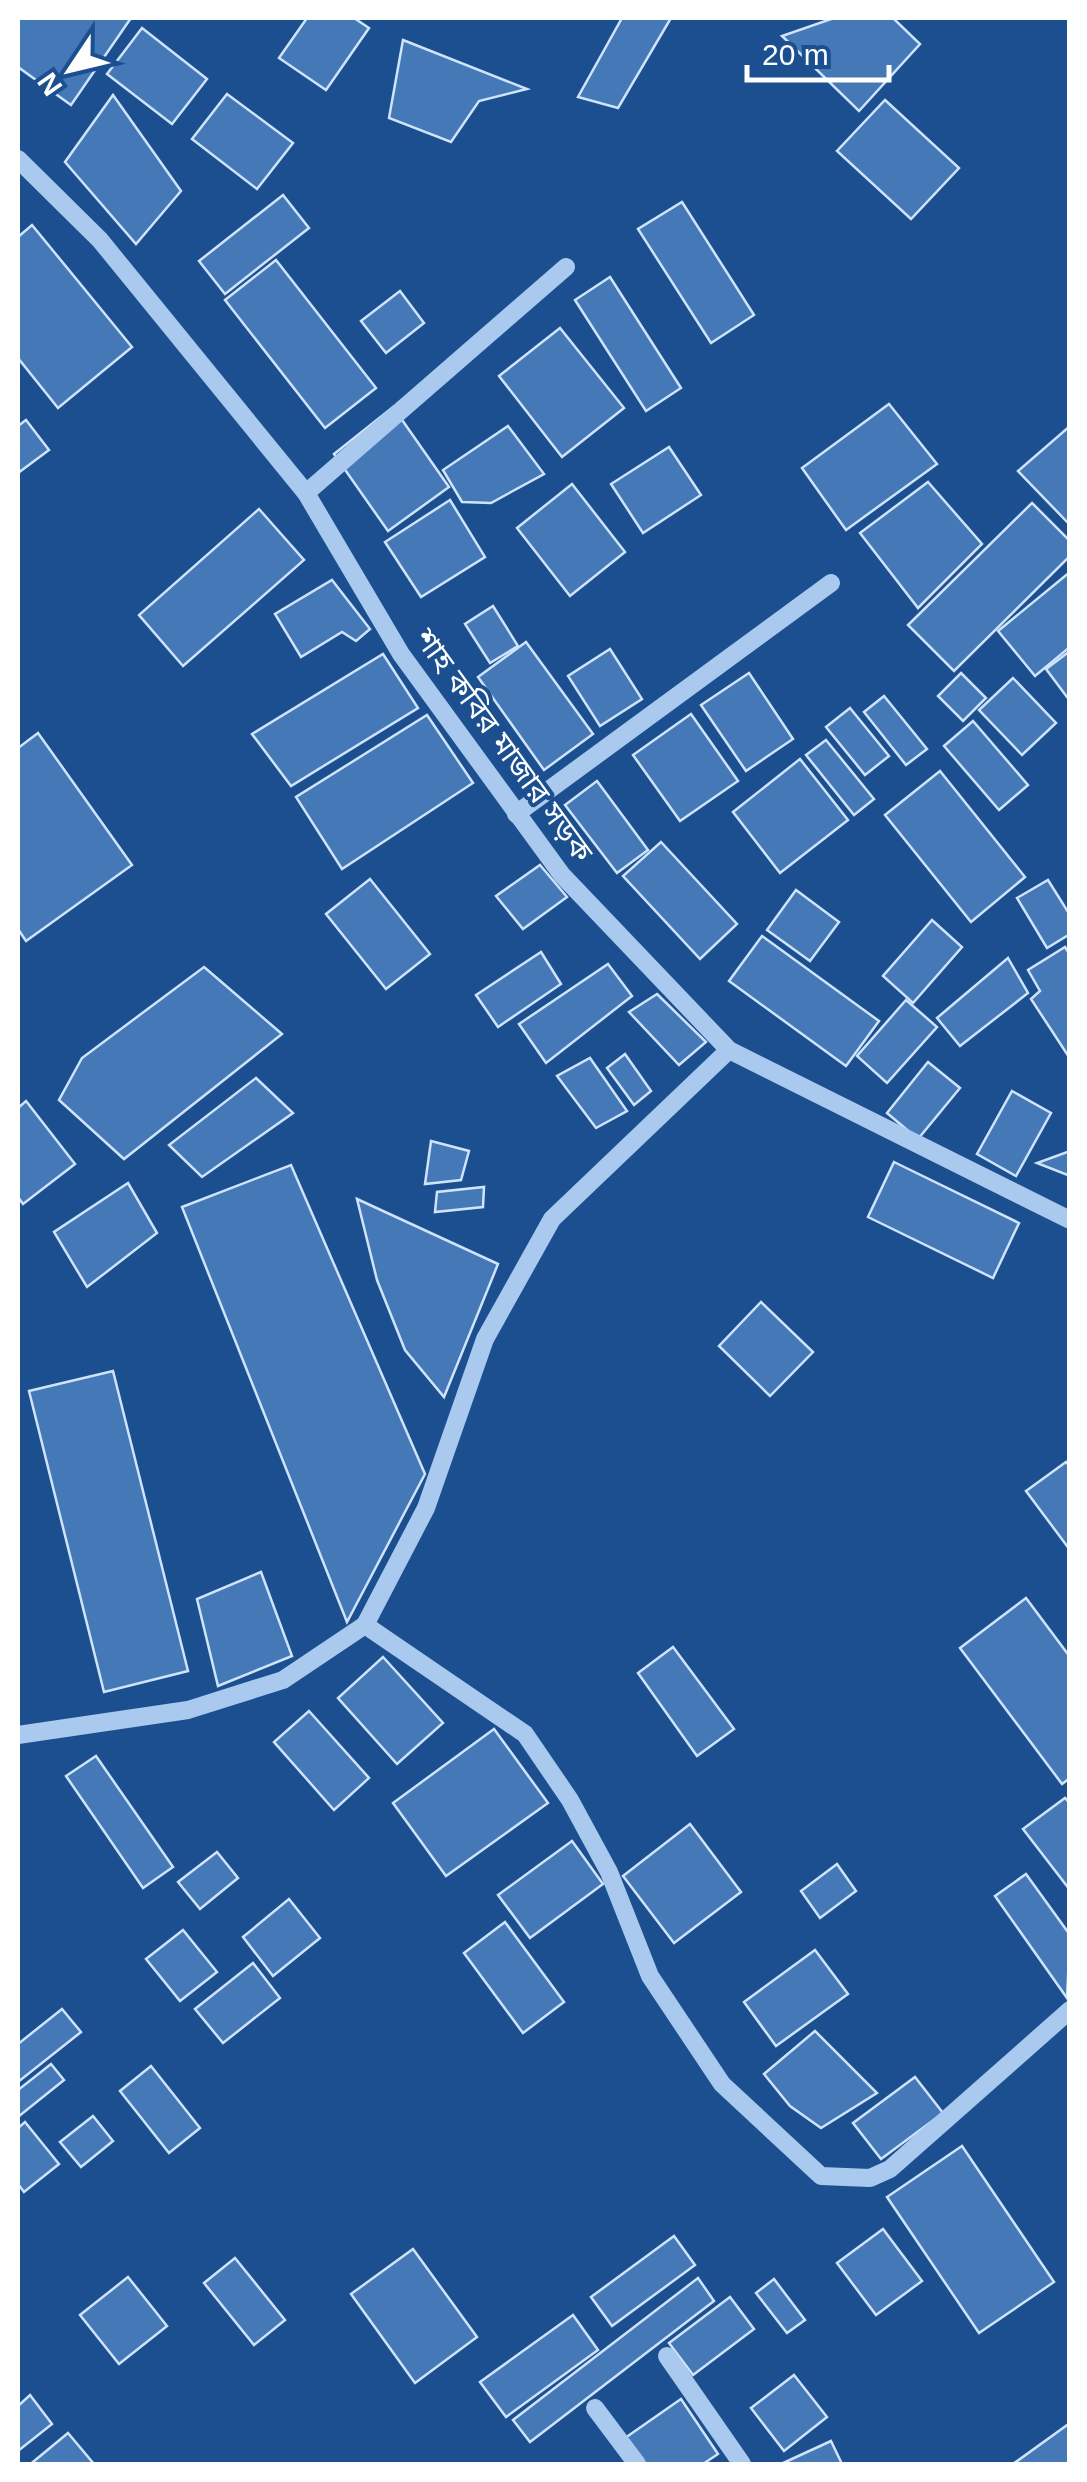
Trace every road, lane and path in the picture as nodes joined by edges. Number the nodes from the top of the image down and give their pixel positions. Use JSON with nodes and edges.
{"nodes":[{"id":1,"x":18,"y":159,"type":"edge"},
{"id":2,"x":566,"y":267,"type":"dead end"},
{"id":3,"x":306,"y":492,"type":"junction"},
{"id":4,"x":831,"y":583,"type":"dead end"},
{"id":5,"x":516,"y":814,"type":"junction"},
{"id":6,"x":729,"y":1050,"type":"junction"},
{"id":7,"x":1070,"y":1220,"type":"edge"},
{"id":8,"x":365,"y":1626,"type":"junction"},
{"id":9,"x":18,"y":1736,"type":"edge"},
{"id":10,"x":1070,"y":2010,"type":"edge"},
{"id":11,"x":668,"y":2356,"type":"dead end"},
{"id":12,"x":596,"y":2408,"type":"dead end"},
{"id":13,"x":637,"y":2464,"type":"edge"},
{"id":14,"x":742,"y":2464,"type":"edge"}],
"edges":[{"from":1,"to":3,"type":"street","name":"শাহ কবির মাজার সড়ক"},
{"from":2,"to":3,"type":"street"},
{"from":3,"to":5,"type":"street","name":"শাহ কবির মাজার সড়ক"},
{"from":4,"to":5,"type":"street"},
{"from":5,"to":6,"type":"street","name":"শাহ কবির মাজার সড়ক"},
{"from":6,"to":7,"type":"street","name":"শাহ কবির মাজার সড়ক"},
{"from":6,"to":8,"type":"street"},
{"from":8,"to":9,"type":"street"},
{"from":8,"to":10,"type":"street"},
{"from":11,"to":14,"type":"street"},
{"from":12,"to":13,"type":"street"}]}
